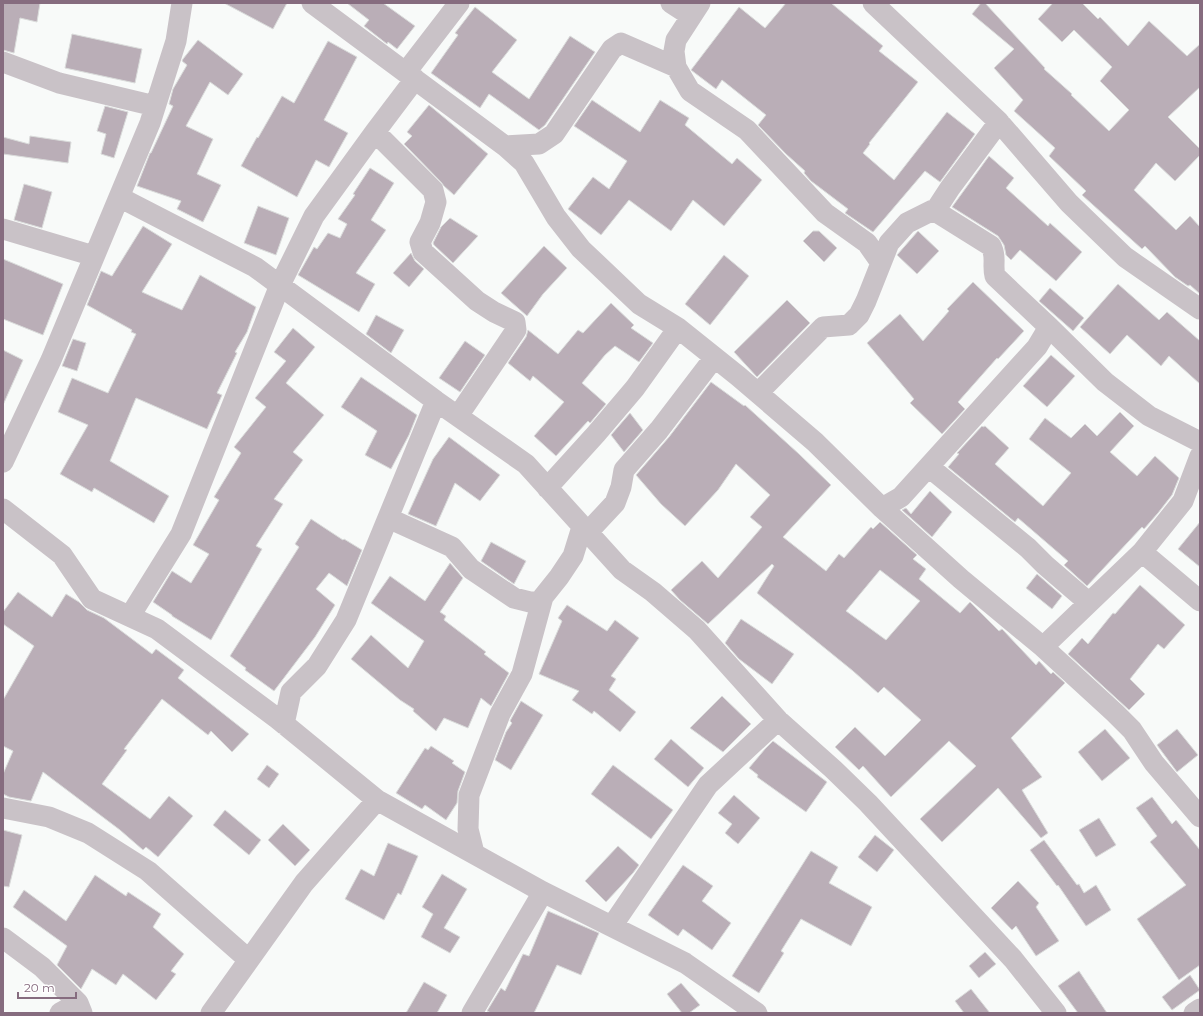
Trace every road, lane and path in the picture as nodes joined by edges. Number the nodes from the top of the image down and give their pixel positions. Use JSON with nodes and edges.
{"nodes":[{"id":1,"x":182,"y":3,"type":"edge"},
{"id":2,"x":312,"y":3,"type":"edge"},
{"id":3,"x":459,"y":3,"type":"edge"},
{"id":4,"x":671,"y":3,"type":"edge"},
{"id":5,"x":874,"y":3,"type":"edge"},
{"id":6,"x":696,"y":9,"type":"edge"},
{"id":7,"x":3,"y":62,"type":"edge"},
{"id":8,"x":676,"y":67,"type":"junction"},
{"id":9,"x":410,"y":76,"type":"junction"},
{"id":10,"x":155,"y":106,"type":"junction"},
{"id":11,"x":999,"y":122,"type":"junction"},
{"id":12,"x":375,"y":132,"type":"junction"},
{"id":13,"x":505,"y":146,"type":"junction"},
{"id":14,"x":119,"y":197,"type":"junction"},
{"id":15,"x":935,"y":211,"type":"junction"},
{"id":16,"x":3,"y":229,"type":"edge"},
{"id":17,"x":94,"y":256,"type":"junction"},
{"id":18,"x":881,"y":263,"type":"junction"},
{"id":19,"x":280,"y":285,"type":"junction"},
{"id":20,"x":1200,"y":309,"type":"edge"},
{"id":21,"x":1049,"y":327,"type":"junction"},
{"id":22,"x":678,"y":328,"type":"junction"},
{"id":23,"x":714,"y":358,"type":"junction"},
{"id":24,"x":758,"y":393,"type":"junction"},
{"id":25,"x":436,"y":401,"type":"junction"},
{"id":26,"x":458,"y":416,"type":"junction"},
{"id":27,"x":1200,"y":442,"type":"edge"},
{"id":28,"x":1200,"y":456,"type":"edge"},
{"id":29,"x":3,"y":462,"type":"edge"},
{"id":30,"x":929,"y":467,"type":"junction"},
{"id":31,"x":547,"y":488,"type":"junction"},
{"id":32,"x":882,"y":508,"type":"junction"},
{"id":33,"x":3,"y":509,"type":"edge"},
{"id":34,"x":388,"y":518,"type":"junction"},
{"id":35,"x":585,"y":530,"type":"junction"},
{"id":36,"x":1142,"y":552,"type":"junction"},
{"id":37,"x":541,"y":601,"type":"junction"},
{"id":38,"x":1200,"y":601,"type":"edge"},
{"id":39,"x":1088,"y":602,"type":"junction"},
{"id":40,"x":130,"y":616,"type":"junction"},
{"id":41,"x":1043,"y":647,"type":"junction"},
{"id":42,"x":778,"y":720,"type":"junction"},
{"id":43,"x":284,"y":724,"type":"junction"},
{"id":44,"x":377,"y":800,"type":"junction"},
{"id":45,"x":3,"y":808,"type":"edge"},
{"id":46,"x":1200,"y":817,"type":"edge"},
{"id":47,"x":474,"y":853,"type":"junction"},
{"id":48,"x":543,"y":892,"type":"junction"},
{"id":49,"x":612,"y":926,"type":"junction"},
{"id":50,"x":3,"y":938,"type":"edge"},
{"id":51,"x":249,"y":960,"type":"junction"},
{"id":52,"x":1200,"y":1009,"type":"edge"},
{"id":53,"x":73,"y":1010,"type":"edge"},
{"id":54,"x":210,"y":1013,"type":"edge"},
{"id":55,"x":472,"y":1013,"type":"edge"},
{"id":56,"x":757,"y":1013,"type":"edge"},
{"id":57,"x":1056,"y":1013,"type":"edge"},
{"id":58,"x":1194,"y":1013,"type":"edge"}],
"edges":[{"from":1,"to":10,"type":"street"},
{"from":2,"to":9,"type":"street"},
{"from":3,"to":9,"type":"street"},
{"from":4,"to":6,"type":"street"},
{"from":5,"to":11,"type":"street"},
{"from":6,"to":8,"type":"street"},
{"from":7,"to":10,"type":"street"},
{"from":8,"to":13,"type":"street"},
{"from":8,"to":18,"type":"street"},
{"from":9,"to":12,"type":"street"},
{"from":9,"to":13,"type":"street"},
{"from":10,"to":14,"type":"street"},
{"from":11,"to":15,"type":"street"},
{"from":11,"to":20,"type":"street"},
{"from":12,"to":19,"type":"street"},
{"from":12,"to":26,"type":"street"},
{"from":13,"to":22,"type":"street"},
{"from":14,"to":17,"type":"street"},
{"from":14,"to":19,"type":"street"},
{"from":15,"to":18,"type":"street"},
{"from":15,"to":21,"type":"street"},
{"from":16,"to":17,"type":"street"},
{"from":17,"to":29,"type":"street"},
{"from":18,"to":24,"type":"street"},
{"from":19,"to":25,"type":"street"},
{"from":19,"to":40,"type":"street"},
{"from":21,"to":27,"type":"street"},
{"from":21,"to":30,"type":"street"},
{"from":22,"to":23,"type":"street"},
{"from":22,"to":31,"type":"street"},
{"from":23,"to":24,"type":"street"},
{"from":23,"to":35,"type":"street"},
{"from":24,"to":32,"type":"street"},
{"from":25,"to":26,"type":"street"},
{"from":25,"to":34,"type":"street"},
{"from":26,"to":31,"type":"street"},
{"from":28,"to":36,"type":"street"},
{"from":30,"to":32,"type":"street"},
{"from":30,"to":39,"type":"street"},
{"from":31,"to":35,"type":"street"},
{"from":32,"to":41,"type":"street"},
{"from":33,"to":40,"type":"street"},
{"from":34,"to":37,"type":"street"},
{"from":34,"to":43,"type":"street"},
{"from":35,"to":37,"type":"street"},
{"from":35,"to":42,"type":"street"},
{"from":36,"to":38,"type":"street"},
{"from":36,"to":39,"type":"street"},
{"from":37,"to":47,"type":"street"},
{"from":39,"to":41,"type":"street"},
{"from":40,"to":43,"type":"street"},
{"from":41,"to":46,"type":"street"},
{"from":42,"to":49,"type":"street"},
{"from":42,"to":57,"type":"street"},
{"from":43,"to":44,"type":"street"},
{"from":44,"to":47,"type":"street"},
{"from":44,"to":51,"type":"street"},
{"from":45,"to":51,"type":"street"},
{"from":47,"to":48,"type":"street"},
{"from":48,"to":49,"type":"street"},
{"from":48,"to":55,"type":"street"},
{"from":49,"to":56,"type":"street"},
{"from":50,"to":53,"type":"street"},
{"from":51,"to":54,"type":"street"},
{"from":52,"to":58,"type":"street"}]}
